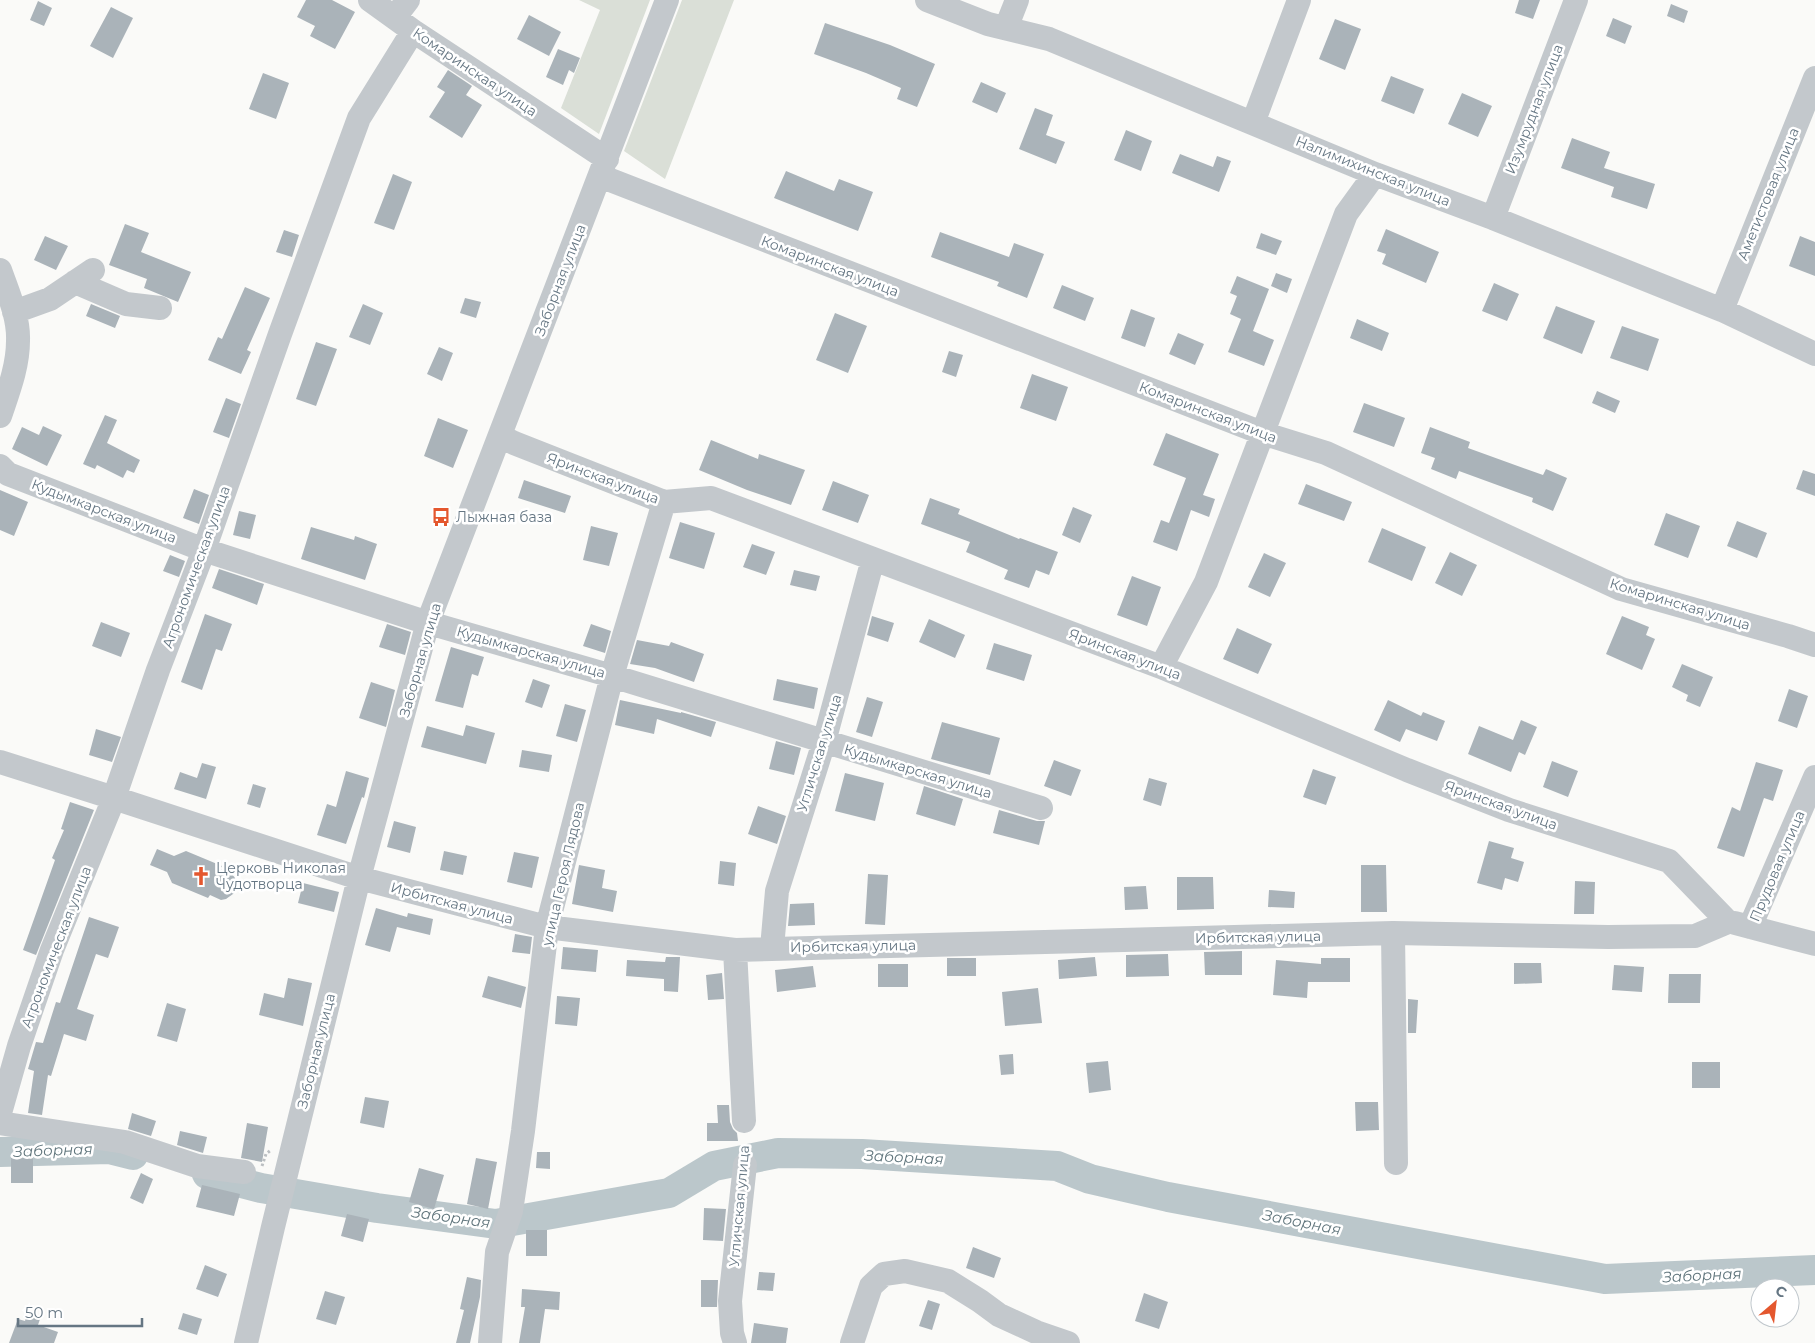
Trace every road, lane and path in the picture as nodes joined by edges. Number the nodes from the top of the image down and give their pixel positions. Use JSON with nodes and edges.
{"nodes":[{"id":1,"x":370,"y":0,"type":"edge"},
{"id":2,"x":667,"y":0,"type":"edge"},
{"id":3,"x":927,"y":0,"type":"edge"},
{"id":4,"x":1017,"y":0,"type":"edge"},
{"id":5,"x":1299,"y":0,"type":"edge"},
{"id":6,"x":1576,"y":0,"type":"edge"},
{"id":7,"x":405,"y":16,"type":"edge"},
{"id":8,"x":1006,"y":28,"type":"junction"},
{"id":9,"x":1815,"y":78,"type":"edge"},
{"id":10,"x":1253,"y":123,"type":"junction"},
{"id":11,"x":604,"y":168,"type":"junction"},
{"id":12,"x":1375,"y":174,"type":"junction"},
{"id":13,"x":1493,"y":218,"type":"junction"},
{"id":14,"x":0,"y":270,"type":"edge"},
{"id":15,"x":160,"y":308,"type":"dead end"},
{"id":16,"x":1722,"y":310,"type":"junction"},
{"id":17,"x":14,"y":312,"type":"junction"},
{"id":18,"x":1815,"y":354,"type":"edge"},
{"id":19,"x":0,"y":416,"type":"edge"},
{"id":20,"x":1262,"y":433,"type":"junction"},
{"id":21,"x":500,"y":436,"type":"junction"},
{"id":22,"x":0,"y":466,"type":"edge"},
{"id":23,"x":664,"y":502,"type":"junction"},
{"id":24,"x":204,"y":550,"type":"junction"},
{"id":25,"x":873,"y":559,"type":"junction"},
{"id":26,"x":428,"y":622,"type":"junction"},
{"id":27,"x":1815,"y":645,"type":"edge"},
{"id":28,"x":1161,"y":667,"type":"junction"},
{"id":29,"x":612,"y":676,"type":"junction"},
{"id":30,"x":824,"y":742,"type":"junction"},
{"id":31,"x":0,"y":762,"type":"edge"},
{"id":32,"x":1815,"y":777,"type":"edge"},
{"id":33,"x":114,"y":798,"type":"junction"},
{"id":34,"x":1041,"y":808,"type":"dead end"},
{"id":35,"x":359,"y":878,"type":"junction"},
{"id":36,"x":1739,"y":925,"type":"junction"},
{"id":37,"x":547,"y":927,"type":"junction"},
{"id":38,"x":1393,"y":933,"type":"junction"},
{"id":39,"x":1815,"y":944,"type":"edge"},
{"id":40,"x":772,"y":948,"type":"junction"},
{"id":41,"x":735,"y":950,"type":"junction"},
{"id":42,"x":0,"y":1113,"type":"edge"},
{"id":43,"x":744,"y":1121,"type":"dead end"},
{"id":44,"x":0,"y":1123,"type":"edge"},
{"id":45,"x":1396,"y":1163,"type":"dead end"},
{"id":46,"x":745,"y":1165,"type":"dead end"},
{"id":47,"x":244,"y":1172,"type":"dead end"},
{"id":48,"x":246,"y":1343,"type":"edge"},
{"id":49,"x":490,"y":1343,"type":"edge"},
{"id":50,"x":735,"y":1343,"type":"edge"},
{"id":51,"x":852,"y":1343,"type":"edge"},
{"id":52,"x":1068,"y":1343,"type":"edge"}],
"edges":[{"from":1,"to":7,"type":"street","name":"Комаринская улица"},
{"from":2,"to":11,"type":"street","name":"Заборная улица"},
{"from":3,"to":8,"type":"street","name":"Налимихинская улица"},
{"from":4,"to":8,"type":"street"},
{"from":5,"to":10,"type":"street"},
{"from":6,"to":13,"type":"street","name":"Изумрудная улица"},
{"from":7,"to":11,"type":"street","name":"Комаринская улица"},
{"from":7,"to":24,"type":"street","name":"Агрономическая улица"},
{"from":8,"to":10,"type":"street","name":"Налимихинская улица"},
{"from":9,"to":16,"type":"street","name":"Аметистовая улица"},
{"from":10,"to":12,"type":"street","name":"Налимихинская улица"},
{"from":11,"to":20,"type":"street","name":"Комаринская улица"},
{"from":11,"to":21,"type":"street","name":"Заборная улица"},
{"from":12,"to":13,"type":"street","name":"Налимихинская улица"},
{"from":12,"to":20,"type":"street"},
{"from":13,"to":16,"type":"street","name":"Налимихинская улица"},
{"from":14,"to":17,"type":"street"},
{"from":15,"to":17,"type":"street"},
{"from":16,"to":18,"type":"street","name":"Налимихинская улица"},
{"from":17,"to":19,"type":"street"},
{"from":20,"to":27,"type":"street","name":"Комаринская улица"},
{"from":20,"to":28,"type":"street"},
{"from":21,"to":23,"type":"street","name":"Яринская улица"},
{"from":21,"to":26,"type":"street","name":"Заборная улица"},
{"from":22,"to":24,"type":"street","name":"Кудымкарская улица"},
{"from":23,"to":25,"type":"street","name":"Яринская улица"},
{"from":23,"to":29,"type":"street","name":"улица Героя Лядова"},
{"from":24,"to":26,"type":"street","name":"Кудымкарская улица"},
{"from":24,"to":33,"type":"street","name":"Агрономическая улица"},
{"from":25,"to":28,"type":"street","name":"Яринская улица"},
{"from":25,"to":30,"type":"street","name":"Угличская улица"},
{"from":26,"to":29,"type":"street","name":"Кудымкарская улица"},
{"from":26,"to":35,"type":"street","name":"Заборная улица"},
{"from":28,"to":36,"type":"street","name":"Яринская улица"},
{"from":29,"to":30,"type":"street","name":"Кудымкарская улица"},
{"from":29,"to":37,"type":"street","name":"улица Героя Лядова"},
{"from":30,"to":34,"type":"street","name":"Кудымкарская улица"},
{"from":30,"to":40,"type":"street","name":"Угличская улица"},
{"from":31,"to":33,"type":"street","name":"Ирбитская улица"},
{"from":32,"to":36,"type":"street","name":"Прудовая улица"},
{"from":33,"to":35,"type":"street","name":"Ирбитская улица"},
{"from":33,"to":42,"type":"street","name":"Агрономическая улица"},
{"from":35,"to":37,"type":"street","name":"Ирбитская улица"},
{"from":35,"to":48,"type":"street","name":"Заборная улица"},
{"from":36,"to":38,"type":"street","name":"Ирбитская улица"},
{"from":36,"to":39,"type":"street"},
{"from":37,"to":41,"type":"street","name":"Ирбитская улица"},
{"from":37,"to":49,"type":"street","name":"улица Героя Лядова"},
{"from":38,"to":40,"type":"street","name":"Ирбитская улица"},
{"from":38,"to":45,"type":"street"},
{"from":40,"to":41,"type":"street","name":"Ирбитская улица"},
{"from":41,"to":43,"type":"street"},
{"from":44,"to":47,"type":"street"},
{"from":46,"to":50,"type":"street","name":"Угличская улица"},
{"from":51,"to":52,"type":"street"}]}
